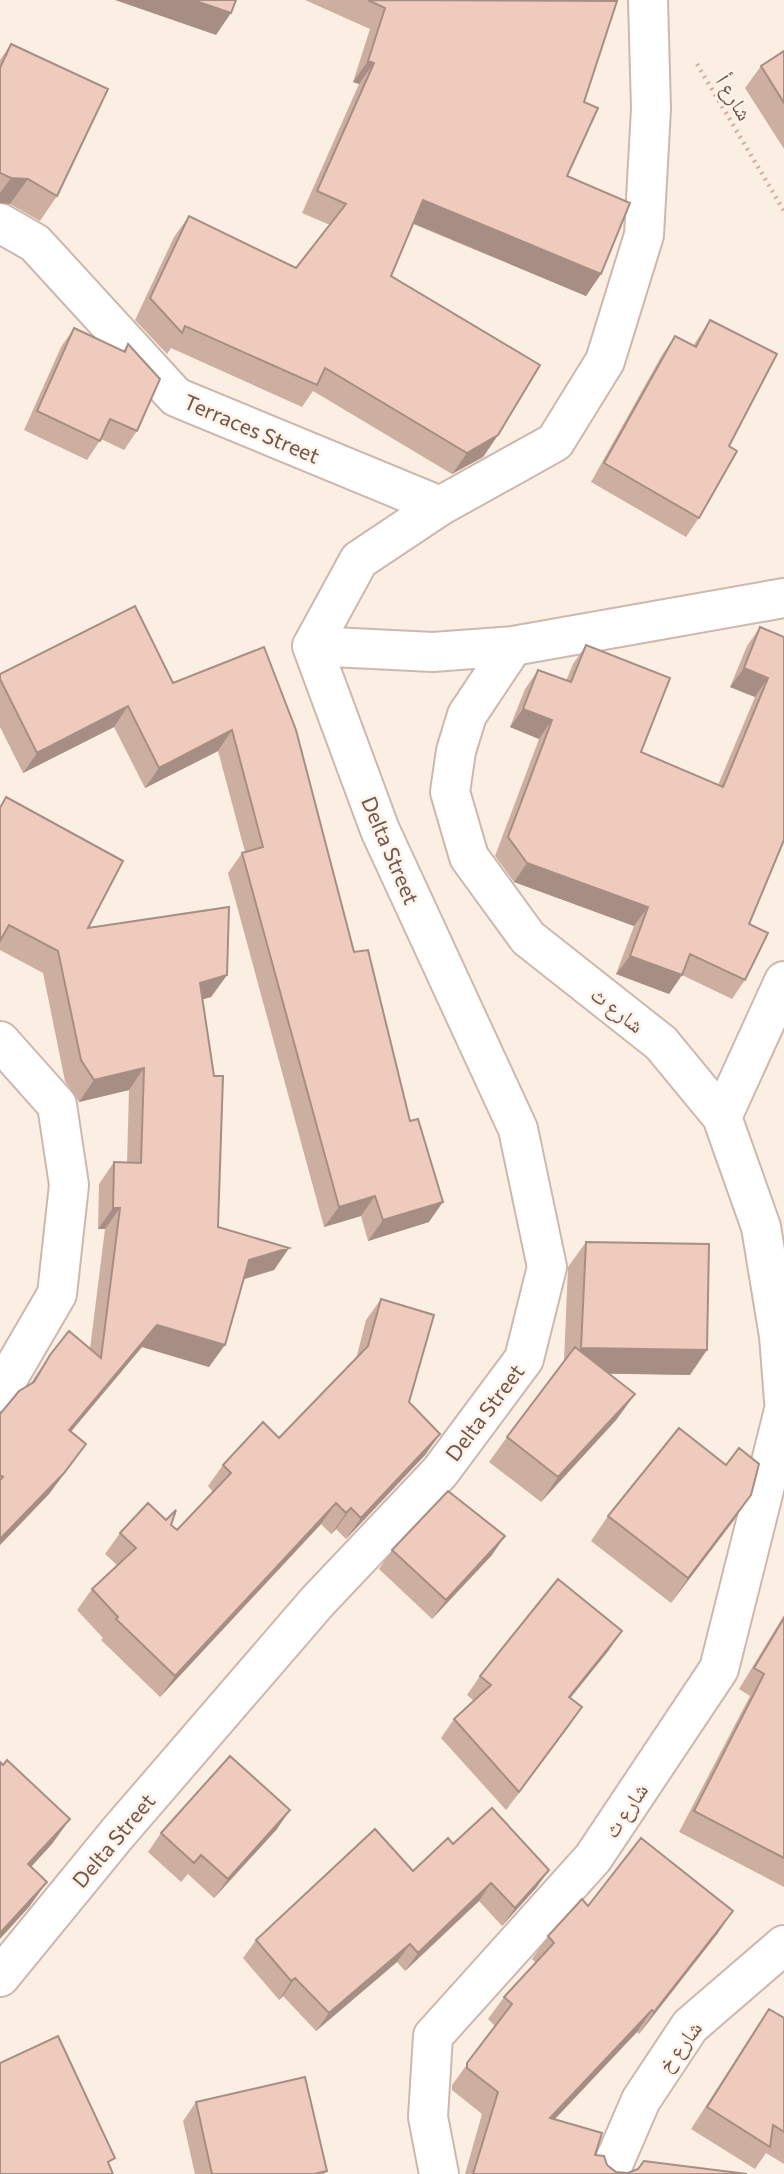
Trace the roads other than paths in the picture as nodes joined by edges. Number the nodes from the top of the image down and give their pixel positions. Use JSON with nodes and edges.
{"nodes":[{"id":1,"x":648,"y":0,"type":"edge"},
{"id":2,"x":0,"y":223,"type":"edge"},
{"id":3,"x":440,"y":506,"type":"junction"},
{"id":4,"x":784,"y":598,"type":"edge"},
{"id":5,"x":312,"y":646,"type":"junction"},
{"id":6,"x":513,"y":646,"type":"junction"},
{"id":7,"x":784,"y":981,"type":"edge"},
{"id":8,"x":0,"y":1041,"type":"edge"},
{"id":9,"x":722,"y":1117,"type":"junction"},
{"id":10,"x":0,"y":1392,"type":"edge"},
{"id":11,"x":784,"y":1401,"type":"edge"},
{"id":12,"x":784,"y":1409,"type":"edge"},
{"id":13,"x":784,"y":1945,"type":"edge"},
{"id":14,"x":0,"y":1977,"type":"edge"},
{"id":15,"x":439,"y":2174,"type":"edge"},
{"id":16,"x":609,"y":2174,"type":"edge"}],
"edges":[{"from":1,"to":3,"type":"street"},
{"from":2,"to":3,"type":"street","name":"Terraces Street"},
{"from":3,"to":5,"type":"street"},
{"from":4,"to":6,"type":"street"},
{"from":5,"to":6,"type":"street"},
{"from":5,"to":14,"type":"street","name":"Delta Street"},
{"from":6,"to":9,"type":"street","name":"شارع ث"},
{"from":7,"to":9,"type":"street"},
{"from":8,"to":10,"type":"street"},
{"from":9,"to":11,"type":"street","name":"شارع ث"},
{"from":12,"to":15,"type":"street","name":"شارع ث"},
{"from":13,"to":16,"type":"street","name":"شارع خ"}]}
